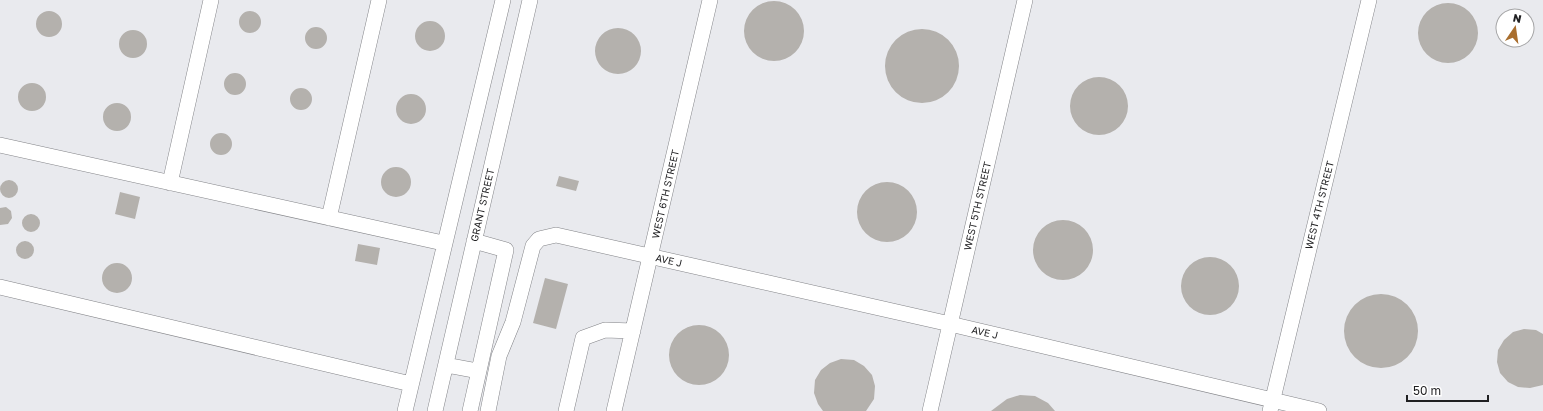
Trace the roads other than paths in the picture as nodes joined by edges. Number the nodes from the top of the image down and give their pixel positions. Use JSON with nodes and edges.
{"nodes":[{"id":1,"x":211,"y":0,"type":"edge"},
{"id":2,"x":379,"y":0,"type":"edge"},
{"id":3,"x":503,"y":0,"type":"edge"},
{"id":4,"x":530,"y":0,"type":"edge"},
{"id":5,"x":710,"y":0,"type":"edge"},
{"id":6,"x":1025,"y":0,"type":"edge"},
{"id":7,"x":1369,"y":0,"type":"edge"},
{"id":8,"x":0,"y":145,"type":"edge"},
{"id":9,"x":170,"y":183,"type":"junction"},
{"id":10,"x":329,"y":218,"type":"junction"},
{"id":11,"x":474,"y":241,"type":"junction"},
{"id":12,"x":443,"y":244,"type":"junction"},
{"id":13,"x":650,"y":256,"type":"junction"},
{"id":14,"x":0,"y":287,"type":"edge"},
{"id":15,"x":950,"y":324,"type":"junction"},
{"id":16,"x":633,"y":331,"type":"junction"},
{"id":17,"x":446,"y":365,"type":"junction"},
{"id":18,"x":478,"y":371,"type":"junction"},
{"id":19,"x":411,"y":384,"type":"junction"},
{"id":20,"x":1271,"y":406,"type":"edge"},
{"id":21,"x":405,"y":411,"type":"edge"},
{"id":22,"x":435,"y":411,"type":"edge"},
{"id":23,"x":470,"y":411,"type":"edge"},
{"id":24,"x":488,"y":411,"type":"edge"},
{"id":25,"x":566,"y":411,"type":"edge"},
{"id":26,"x":614,"y":411,"type":"edge"},
{"id":27,"x":930,"y":411,"type":"edge"},
{"id":28,"x":1319,"y":411,"type":"edge"}],
"edges":[{"from":1,"to":9,"type":"street"},
{"from":2,"to":10,"type":"street"},
{"from":3,"to":12,"type":"street"},
{"from":4,"to":11,"type":"street","name":"GRANT STREET"},
{"from":5,"to":13,"type":"street","name":"WEST 6TH STREET"},
{"from":6,"to":15,"type":"street","name":"WEST 5TH STREET"},
{"from":7,"to":20,"type":"street","name":"WEST 4TH STREET"},
{"from":8,"to":9,"type":"street"},
{"from":9,"to":10,"type":"street"},
{"from":10,"to":12,"type":"street"},
{"from":11,"to":17,"type":"street","name":"GRANT STREET"},
{"from":11,"to":18,"type":"street"},
{"from":12,"to":19,"type":"street"},
{"from":13,"to":15,"type":"street","name":"AVE J"},
{"from":13,"to":16,"type":"street","name":"WEST 6TH STREET"},
{"from":13,"to":24,"type":"street","name":"AVE J"},
{"from":14,"to":19,"type":"street"},
{"from":15,"to":20,"type":"street","name":"AVE J"},
{"from":15,"to":27,"type":"street","name":"WEST 5TH STREET"},
{"from":16,"to":25,"type":"street"},
{"from":16,"to":26,"type":"street","name":"WEST 6TH STREET"},
{"from":17,"to":18,"type":"street"},
{"from":17,"to":22,"type":"street","name":"GRANT STREET"},
{"from":18,"to":23,"type":"street"},
{"from":19,"to":21,"type":"street"},
{"from":20,"to":28,"type":"street","name":"AVE J"}]}
